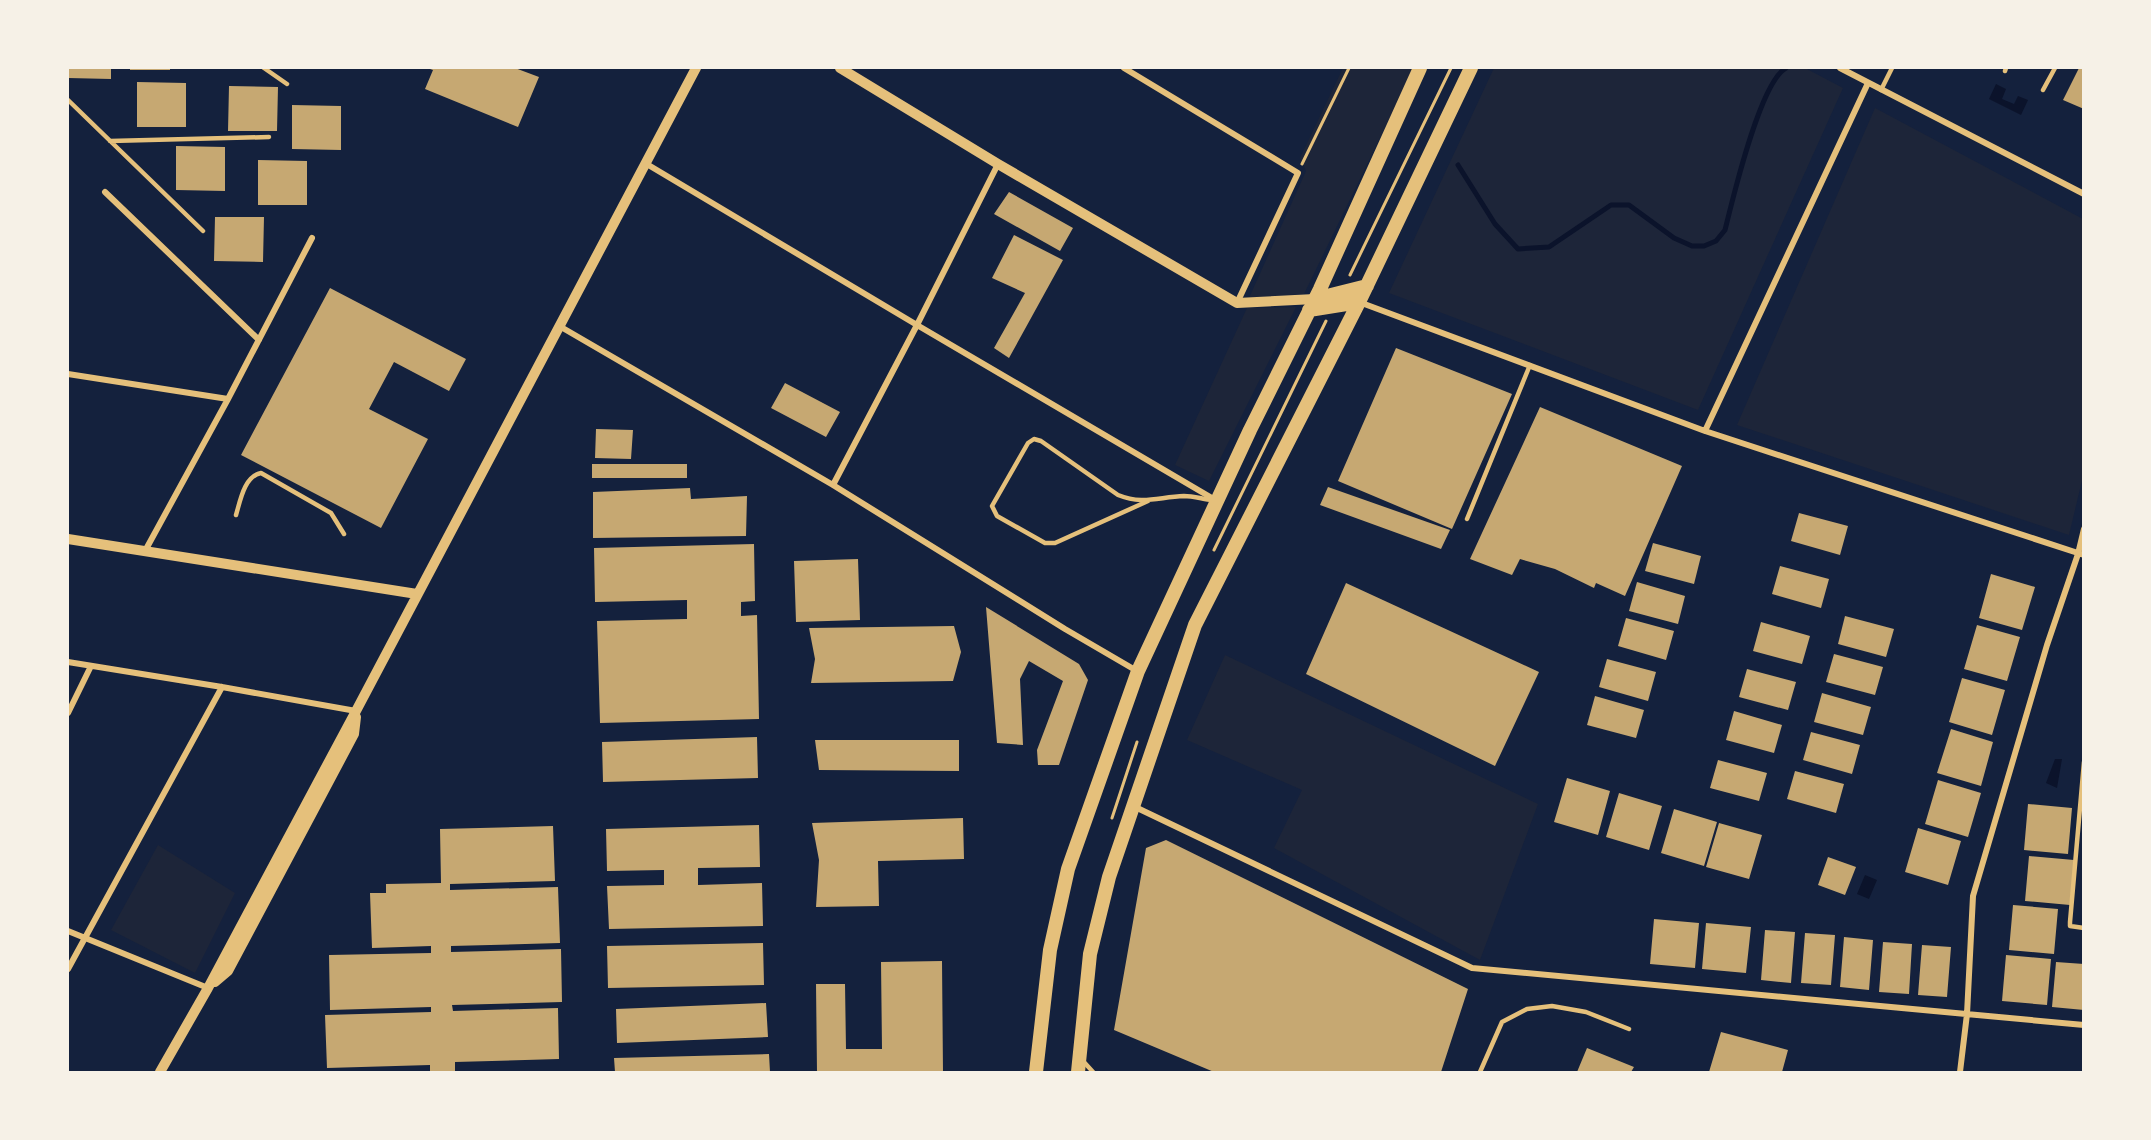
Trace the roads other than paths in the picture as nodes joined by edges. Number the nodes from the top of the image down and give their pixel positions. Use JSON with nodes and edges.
{"nodes":[{"id":1,"x":264,"y":68,"type":"edge"},
{"id":2,"x":696,"y":68,"type":"edge"},
{"id":3,"x":840,"y":68,"type":"edge"},
{"id":4,"x":1124,"y":68,"type":"edge"},
{"id":5,"x":1420,"y":68,"type":"edge"},
{"id":6,"x":1471,"y":68,"type":"edge"},
{"id":7,"x":1840,"y":68,"type":"edge"},
{"id":8,"x":1892,"y":68,"type":"edge"},
{"id":9,"x":2055,"y":68,"type":"edge"},
{"id":10,"x":1868,"y":82,"type":"junction"},
{"id":11,"x":288,"y":84,"type":"dead end"},
{"id":12,"x":1881,"y":90,"type":"junction"},
{"id":13,"x":2043,"y":90,"type":"dead end"},
{"id":14,"x":68,"y":100,"type":"edge"},
{"id":15,"x":269,"y":137,"type":"dead end"},
{"id":16,"x":110,"y":141,"type":"junction"},
{"id":17,"x":645,"y":163,"type":"junction"},
{"id":18,"x":998,"y":164,"type":"junction"},
{"id":19,"x":105,"y":192,"type":"dead end"},
{"id":20,"x":2084,"y":194,"type":"edge"},
{"id":21,"x":203,"y":231,"type":"dead end"},
{"id":22,"x":312,"y":238,"type":"dead end"},
{"id":23,"x":1367,"y":286,"type":"junction"},
{"id":24,"x":1359,"y":302,"type":"junction"},
{"id":25,"x":1237,"y":303,"type":"junction"},
{"id":26,"x":1312,"y":304,"type":"junction"},
{"id":27,"x":917,"y":325,"type":"junction"},
{"id":28,"x":561,"y":327,"type":"junction"},
{"id":29,"x":259,"y":340,"type":"junction"},
{"id":30,"x":1530,"y":366,"type":"junction"},
{"id":31,"x":68,"y":374,"type":"edge"},
{"id":32,"x":228,"y":399,"type":"junction"},
{"id":33,"x":1705,"y":430,"type":"junction"},
{"id":34,"x":833,"y":485,"type":"junction"},
{"id":35,"x":1148,"y":501,"type":"junction"},
{"id":36,"x":1218,"y":501,"type":"junction"},
{"id":37,"x":236,"y":515,"type":"dead end"},
{"id":38,"x":1467,"y":519,"type":"dead end"},
{"id":39,"x":2084,"y":529,"type":"edge"},
{"id":40,"x":344,"y":534,"type":"dead end"},
{"id":41,"x":68,"y":539,"type":"edge"},
{"id":42,"x":145,"y":551,"type":"junction"},
{"id":43,"x":2081,"y":555,"type":"edge"},
{"id":44,"x":417,"y":594,"type":"junction"},
{"id":45,"x":68,"y":662,"type":"edge"},
{"id":46,"x":92,"y":666,"type":"junction"},
{"id":47,"x":1138,"y":671,"type":"junction"},
{"id":48,"x":222,"y":687,"type":"junction"},
{"id":49,"x":356,"y":711,"type":"junction"},
{"id":50,"x":68,"y":712,"type":"edge"},
{"id":51,"x":2084,"y":762,"type":"edge"},
{"id":52,"x":1133,"y":806,"type":"junction"},
{"id":53,"x":2084,"y":928,"type":"edge"},
{"id":54,"x":68,"y":931,"type":"edge"},
{"id":55,"x":85,"y":938,"type":"junction"},
{"id":56,"x":68,"y":969,"type":"edge"},
{"id":57,"x":208,"y":988,"type":"junction"},
{"id":58,"x":1967,"y":1014,"type":"junction"},
{"id":59,"x":2084,"y":1025,"type":"edge"},
{"id":60,"x":1629,"y":1029,"type":"dead end"},
{"id":61,"x":1080,"y":1058,"type":"junction"},
{"id":62,"x":160,"y":1072,"type":"edge"},
{"id":63,"x":1036,"y":1072,"type":"edge"},
{"id":64,"x":1078,"y":1072,"type":"edge"},
{"id":65,"x":1093,"y":1072,"type":"edge"},
{"id":66,"x":1480,"y":1072,"type":"edge"},
{"id":67,"x":1960,"y":1072,"type":"edge"}],
"edges":[{"from":1,"to":11,"type":"lane"},
{"from":2,"to":17,"type":"street"},
{"from":3,"to":18,"type":"street"},
{"from":4,"to":25,"type":"street"},
{"from":5,"to":26,"type":"main road"},
{"from":6,"to":23,"type":"main road"},
{"from":7,"to":10,"type":"street"},
{"from":8,"to":12,"type":"lane"},
{"from":9,"to":13,"type":"lane"},
{"from":10,"to":12,"type":"street"},
{"from":10,"to":33,"type":"street"},
{"from":12,"to":20,"type":"street"},
{"from":14,"to":16,"type":"lane"},
{"from":15,"to":16,"type":"lane"},
{"from":16,"to":21,"type":"lane"},
{"from":17,"to":27,"type":"street"},
{"from":17,"to":28,"type":"street"},
{"from":18,"to":25,"type":"street"},
{"from":18,"to":27,"type":"street"},
{"from":19,"to":29,"type":"street"},
{"from":22,"to":29,"type":"street"},
{"from":23,"to":24,"type":"main road"},
{"from":23,"to":26,"type":"main road"},
{"from":24,"to":26,"type":"main road"},
{"from":24,"to":30,"type":"street"},
{"from":24,"to":52,"type":"main road"},
{"from":25,"to":26,"type":"street"},
{"from":26,"to":36,"type":"main road"},
{"from":27,"to":34,"type":"street"},
{"from":27,"to":36,"type":"street"},
{"from":28,"to":34,"type":"street"},
{"from":28,"to":44,"type":"street"},
{"from":29,"to":32,"type":"street"},
{"from":30,"to":33,"type":"street"},
{"from":30,"to":38,"type":"lane"},
{"from":31,"to":32,"type":"street"},
{"from":32,"to":42,"type":"street"},
{"from":33,"to":43,"type":"street"},
{"from":34,"to":47,"type":"street"},
{"from":35,"to":35,"type":"lane"},
{"from":35,"to":36,"type":"lane"},
{"from":36,"to":47,"type":"main road"},
{"from":37,"to":40,"type":"lane"},
{"from":39,"to":43,"type":"street"},
{"from":41,"to":42,"type":"street"},
{"from":42,"to":44,"type":"street"},
{"from":43,"to":58,"type":"street"},
{"from":44,"to":49,"type":"street"},
{"from":45,"to":46,"type":"street"},
{"from":46,"to":48,"type":"street"},
{"from":46,"to":50,"type":"street"},
{"from":47,"to":63,"type":"main road"},
{"from":48,"to":49,"type":"street"},
{"from":48,"to":55,"type":"street"},
{"from":49,"to":57,"type":"street"},
{"from":51,"to":53,"type":"lane"},
{"from":52,"to":58,"type":"street"},
{"from":52,"to":61,"type":"main road"},
{"from":54,"to":55,"type":"street"},
{"from":55,"to":56,"type":"street"},
{"from":55,"to":57,"type":"street"},
{"from":57,"to":62,"type":"street"},
{"from":58,"to":59,"type":"street"},
{"from":58,"to":67,"type":"street"},
{"from":60,"to":66,"type":"lane"},
{"from":61,"to":64,"type":"main road"},
{"from":61,"to":65,"type":"lane"}]}
